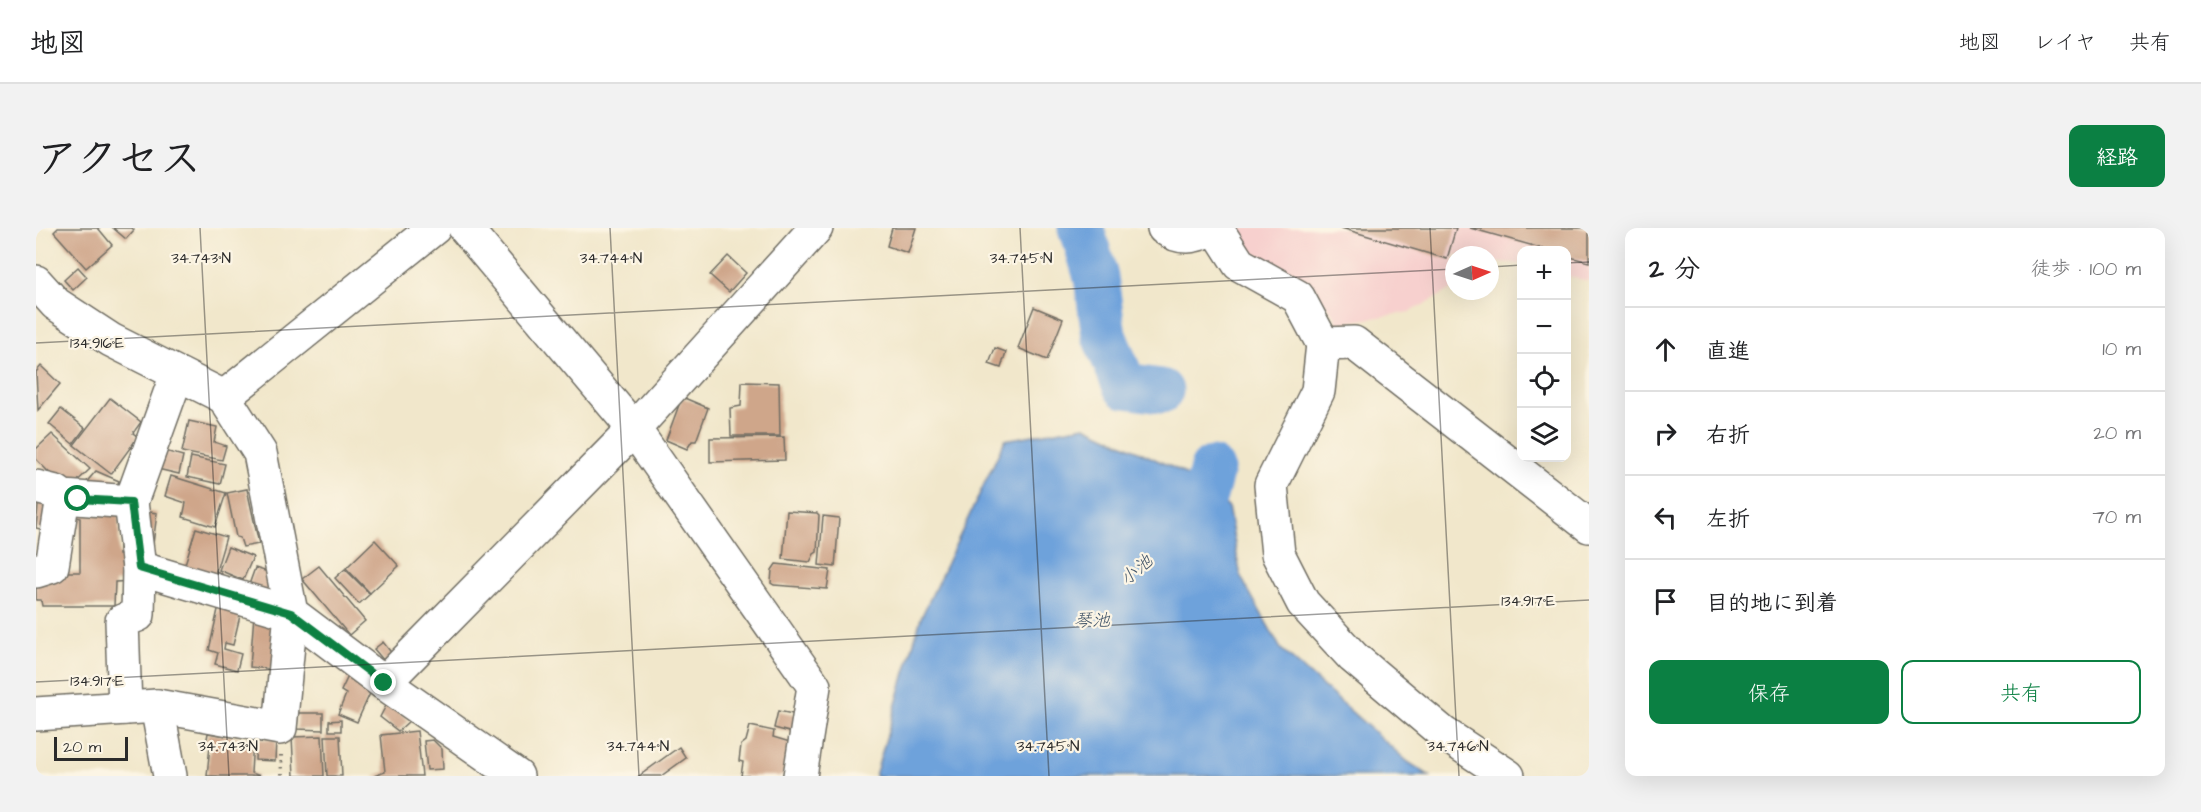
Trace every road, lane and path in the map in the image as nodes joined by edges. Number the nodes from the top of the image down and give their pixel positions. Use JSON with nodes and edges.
{"nodes":[{"id":1,"x":434,"y":228,"type":"edge"},
{"id":2,"x":465,"y":228,"type":"edge"},
{"id":3,"x":1164,"y":228,"type":"edge"},
{"id":4,"x":1216,"y":228,"type":"edge"},
{"id":5,"x":806,"y":232,"type":"edge"},
{"id":6,"x":36,"y":282,"type":"edge"},
{"id":7,"x":1323,"y":344,"type":"junction"},
{"id":8,"x":177,"y":374,"type":"junction"},
{"id":9,"x":224,"y":397,"type":"junction"},
{"id":10,"x":634,"y":429,"type":"junction"},
{"id":11,"x":50,"y":492,"type":"edge"},
{"id":12,"x":131,"y":502,"type":"junction"},
{"id":13,"x":1589,"y":526,"type":"edge"},
{"id":14,"x":139,"y":568,"type":"junction"},
{"id":15,"x":36,"y":571,"type":"edge"},
{"id":16,"x":291,"y":613,"type":"junction"},
{"id":17,"x":384,"y":683,"type":"junction"},
{"id":18,"x":141,"y":707,"type":"junction"},
{"id":19,"x":36,"y":714,"type":"edge"},
{"id":20,"x":170,"y":776,"type":"edge"},
{"id":21,"x":517,"y":776,"type":"edge"},
{"id":22,"x":800,"y":776,"type":"edge"},
{"id":23,"x":1508,"y":776,"type":"edge"}],
"edges":[{"from":1,"to":9,"type":"street"},
{"from":2,"to":10,"type":"street"},
{"from":3,"to":4,"type":"street"},
{"from":4,"to":7,"type":"street"},
{"from":5,"to":10,"type":"street"},
{"from":6,"to":8,"type":"street"},
{"from":7,"to":13,"type":"street"},
{"from":7,"to":23,"type":"street"},
{"from":8,"to":9,"type":"street"},
{"from":8,"to":12,"type":"street"},
{"from":9,"to":16,"type":"street"},
{"from":10,"to":17,"type":"street"},
{"from":10,"to":22,"type":"street"},
{"from":11,"to":12,"type":"street"},
{"from":11,"to":15,"type":"street"},
{"from":12,"to":14,"type":"street"},
{"from":14,"to":16,"type":"street"},
{"from":14,"to":18,"type":"street"},
{"from":16,"to":17,"type":"street"},
{"from":16,"to":18,"type":"street"},
{"from":17,"to":21,"type":"street"},
{"from":18,"to":19,"type":"street"},
{"from":18,"to":20,"type":"street"}]}
